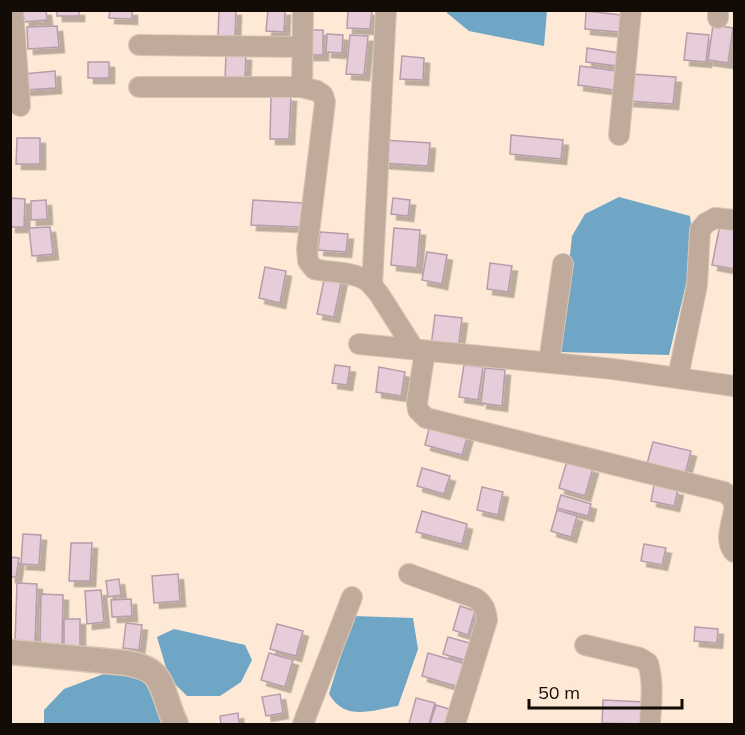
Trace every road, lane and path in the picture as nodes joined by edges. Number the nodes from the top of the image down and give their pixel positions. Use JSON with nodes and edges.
{"nodes":[{"id":1,"x":13,"y":10,"type":"edge"},
{"id":2,"x":303,"y":10,"type":"edge"},
{"id":3,"x":386,"y":10,"type":"edge"},
{"id":4,"x":631,"y":10,"type":"edge"},
{"id":5,"x":13,"y":37,"type":"edge"},
{"id":6,"x":139,"y":45,"type":"dead end"},
{"id":7,"x":302,"y":47,"type":"junction"},
{"id":8,"x":139,"y":87,"type":"dead end"},
{"id":9,"x":302,"y":87,"type":"junction"},
{"id":10,"x":20,"y":106,"type":"dead end"},
{"id":11,"x":619,"y":135,"type":"dead end"},
{"id":12,"x":735,"y":220,"type":"edge"},
{"id":13,"x":563,"y":264,"type":"dead end"},
{"id":14,"x":372,"y":286,"type":"junction"},
{"id":15,"x":359,"y":344,"type":"dead end"},
{"id":16,"x":420,"y":350,"type":"junction"},
{"id":17,"x":549,"y":362,"type":"junction"},
{"id":18,"x":678,"y":377,"type":"junction"},
{"id":19,"x":735,"y":386,"type":"edge"},
{"id":20,"x":735,"y":504,"type":"edge"},
{"id":21,"x":735,"y":510,"type":"edge"},
{"id":22,"x":735,"y":552,"type":"edge"},
{"id":23,"x":409,"y":574,"type":"dead end"},
{"id":24,"x":352,"y":597,"type":"dead end"},
{"id":25,"x":585,"y":645,"type":"dead end"},
{"id":26,"x":10,"y":652,"type":"edge"},
{"id":27,"x":176,"y":724,"type":"edge"},
{"id":28,"x":303,"y":724,"type":"edge"},
{"id":29,"x":455,"y":724,"type":"edge"},
{"id":30,"x":650,"y":724,"type":"edge"}],
"edges":[{"from":1,"to":5,"type":"street"},
{"from":2,"to":7,"type":"street"},
{"from":3,"to":14,"type":"street"},
{"from":4,"to":11,"type":"street"},
{"from":5,"to":10,"type":"street"},
{"from":6,"to":7,"type":"street"},
{"from":7,"to":9,"type":"street"},
{"from":8,"to":9,"type":"street"},
{"from":9,"to":14,"type":"street"},
{"from":12,"to":18,"type":"street"},
{"from":13,"to":17,"type":"street"},
{"from":14,"to":16,"type":"street"},
{"from":15,"to":16,"type":"street"},
{"from":16,"to":17,"type":"street"},
{"from":16,"to":20,"type":"street"},
{"from":17,"to":18,"type":"street"},
{"from":18,"to":19,"type":"street"},
{"from":21,"to":22,"type":"street"},
{"from":23,"to":29,"type":"street"},
{"from":24,"to":28,"type":"street"},
{"from":25,"to":30,"type":"street"},
{"from":26,"to":27,"type":"street"}]}
